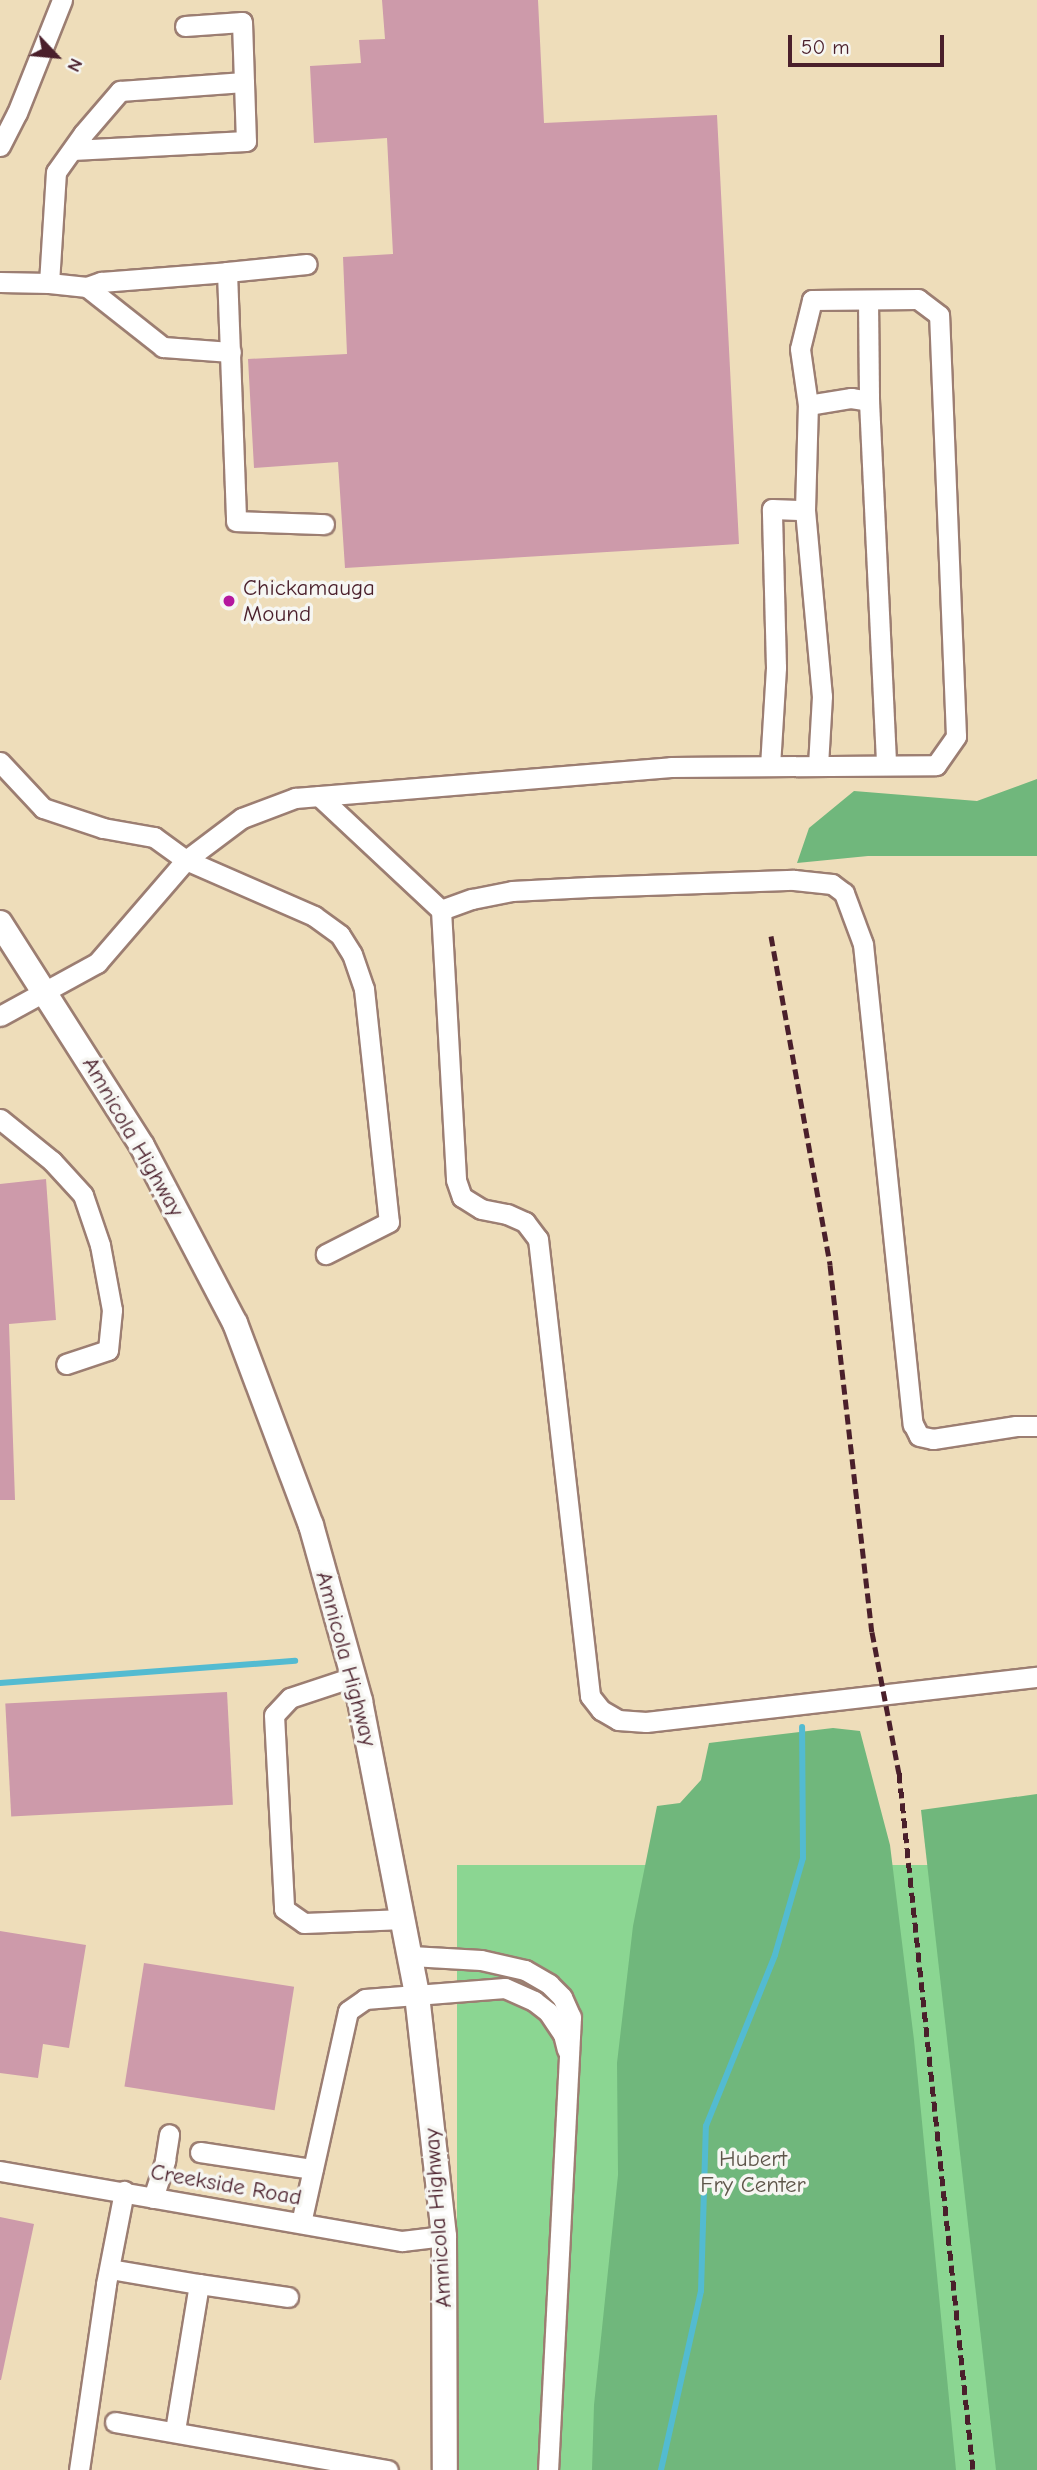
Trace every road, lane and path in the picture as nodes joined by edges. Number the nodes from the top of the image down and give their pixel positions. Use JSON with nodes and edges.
{"nodes":[{"id":1,"x":62,"y":0,"type":"edge"},
{"id":2,"x":185,"y":26,"type":"dead end"},
{"id":3,"x":244,"y":82,"type":"junction"},
{"id":4,"x":0,"y":146,"type":"edge"},
{"id":5,"x":72,"y":150,"type":"junction"},
{"id":6,"x":307,"y":264,"type":"dead end"},
{"id":7,"x":227,"y":272,"type":"junction"},
{"id":8,"x":0,"y":282,"type":"edge"},
{"id":9,"x":49,"y":284,"type":"junction"},
{"id":10,"x":87,"y":287,"type":"junction"},
{"id":11,"x":868,"y":300,"type":"junction"},
{"id":12,"x":231,"y":352,"type":"junction"},
{"id":13,"x":869,"y":401,"type":"junction"},
{"id":14,"x":808,"y":405,"type":"junction"},
{"id":15,"x":805,"y":510,"type":"junction"},
{"id":16,"x":324,"y":524,"type":"dead end"},
{"id":17,"x":0,"y":762,"type":"edge"},
{"id":18,"x":886,"y":765,"type":"junction"},
{"id":19,"x":770,"y":766,"type":"junction"},
{"id":20,"x":818,"y":766,"type":"junction"},
{"id":21,"x":319,"y":796,"type":"junction"},
{"id":22,"x":186,"y":860,"type":"junction"},
{"id":23,"x":441,"y":911,"type":"junction"},
{"id":24,"x":0,"y":923,"type":"edge"},
{"id":25,"x":46,"y":992,"type":"junction"},
{"id":26,"x":0,"y":1016,"type":"edge"},
{"id":27,"x":0,"y":1119,"type":"edge"},
{"id":28,"x":326,"y":1254,"type":"dead end"},
{"id":29,"x":66,"y":1364,"type":"dead end"},
{"id":30,"x":1037,"y":1426,"type":"edge"},
{"id":31,"x":353,"y":1677,"type":"junction"},
{"id":32,"x":1037,"y":1677,"type":"edge"},
{"id":33,"x":404,"y":1919,"type":"junction"},
{"id":34,"x":411,"y":1956,"type":"junction"},
{"id":35,"x":417,"y":1995,"type":"junction"},
{"id":36,"x":569,"y":2058,"type":"junction"},
{"id":37,"x":169,"y":2134,"type":"dead end"},
{"id":38,"x":200,"y":2152,"type":"dead end"},
{"id":39,"x":313,"y":2169,"type":"junction"},
{"id":40,"x":0,"y":2171,"type":"edge"},
{"id":41,"x":124,"y":2191,"type":"junction"},
{"id":42,"x":153,"y":2198,"type":"junction"},
{"id":43,"x":301,"y":2223,"type":"junction"},
{"id":44,"x":444,"y":2236,"type":"junction"},
{"id":45,"x":110,"y":2269,"type":"junction"},
{"id":46,"x":199,"y":2284,"type":"junction"},
{"id":47,"x":288,"y":2297,"type":"dead end"},
{"id":48,"x":115,"y":2422,"type":"dead end"},
{"id":49,"x":175,"y":2431,"type":"junction"},
{"id":50,"x":79,"y":2470,"type":"edge"},
{"id":51,"x":388,"y":2470,"type":"edge"},
{"id":52,"x":445,"y":2470,"type":"edge"},
{"id":53,"x":548,"y":2470,"type":"edge"}],
"edges":[{"from":1,"to":4,"type":"street"},
{"from":2,"to":3,"type":"street"},
{"from":3,"to":5,"type":"street"},
{"from":3,"to":5,"type":"street"},
{"from":5,"to":9,"type":"street"},
{"from":6,"to":7,"type":"street"},
{"from":7,"to":10,"type":"street"},
{"from":7,"to":12,"type":"street"},
{"from":8,"to":9,"type":"street"},
{"from":9,"to":10,"type":"street"},
{"from":10,"to":12,"type":"street"},
{"from":11,"to":13,"type":"street"},
{"from":11,"to":14,"type":"street"},
{"from":11,"to":18,"type":"street"},
{"from":12,"to":16,"type":"street"},
{"from":13,"to":14,"type":"street"},
{"from":13,"to":18,"type":"street"},
{"from":14,"to":15,"type":"street"},
{"from":15,"to":19,"type":"street"},
{"from":15,"to":20,"type":"street"},
{"from":17,"to":22,"type":"street"},
{"from":18,"to":20,"type":"street"},
{"from":19,"to":20,"type":"street"},
{"from":19,"to":21,"type":"street"},
{"from":21,"to":22,"type":"street"},
{"from":21,"to":23,"type":"street"},
{"from":22,"to":25,"type":"street"},
{"from":22,"to":28,"type":"street"},
{"from":23,"to":30,"type":"street"},
{"from":23,"to":32,"type":"street"},
{"from":24,"to":25,"type":"main road","name":"Amnicola Highway"},
{"from":25,"to":26,"type":"street"},
{"from":25,"to":31,"type":"main road","name":"Amnicola Highway"},
{"from":27,"to":29,"type":"street"},
{"from":31,"to":33,"type":"main road","name":"Amnicola Highway"},
{"from":31,"to":33,"type":"street"},
{"from":33,"to":34,"type":"main road","name":"Amnicola Highway"},
{"from":34,"to":35,"type":"main road","name":"Amnicola Highway"},
{"from":34,"to":36,"type":"street"},
{"from":35,"to":36,"type":"street"},
{"from":35,"to":39,"type":"street"},
{"from":35,"to":44,"type":"main road","name":"Amnicola Highway"},
{"from":36,"to":53,"type":"street"},
{"from":37,"to":42,"type":"street"},
{"from":38,"to":39,"type":"street"},
{"from":39,"to":43,"type":"street"},
{"from":40,"to":41,"type":"street","name":"Creekside Road"},
{"from":41,"to":42,"type":"street","name":"Creekside Road"},
{"from":41,"to":45,"type":"street"},
{"from":42,"to":43,"type":"street","name":"Creekside Road"},
{"from":43,"to":44,"type":"street","name":"Creekside Road"},
{"from":44,"to":52,"type":"main road","name":"Amnicola Highway"},
{"from":45,"to":46,"type":"street"},
{"from":45,"to":50,"type":"street"},
{"from":46,"to":47,"type":"street"},
{"from":46,"to":49,"type":"street"},
{"from":48,"to":49,"type":"street"},
{"from":49,"to":51,"type":"street"}]}
